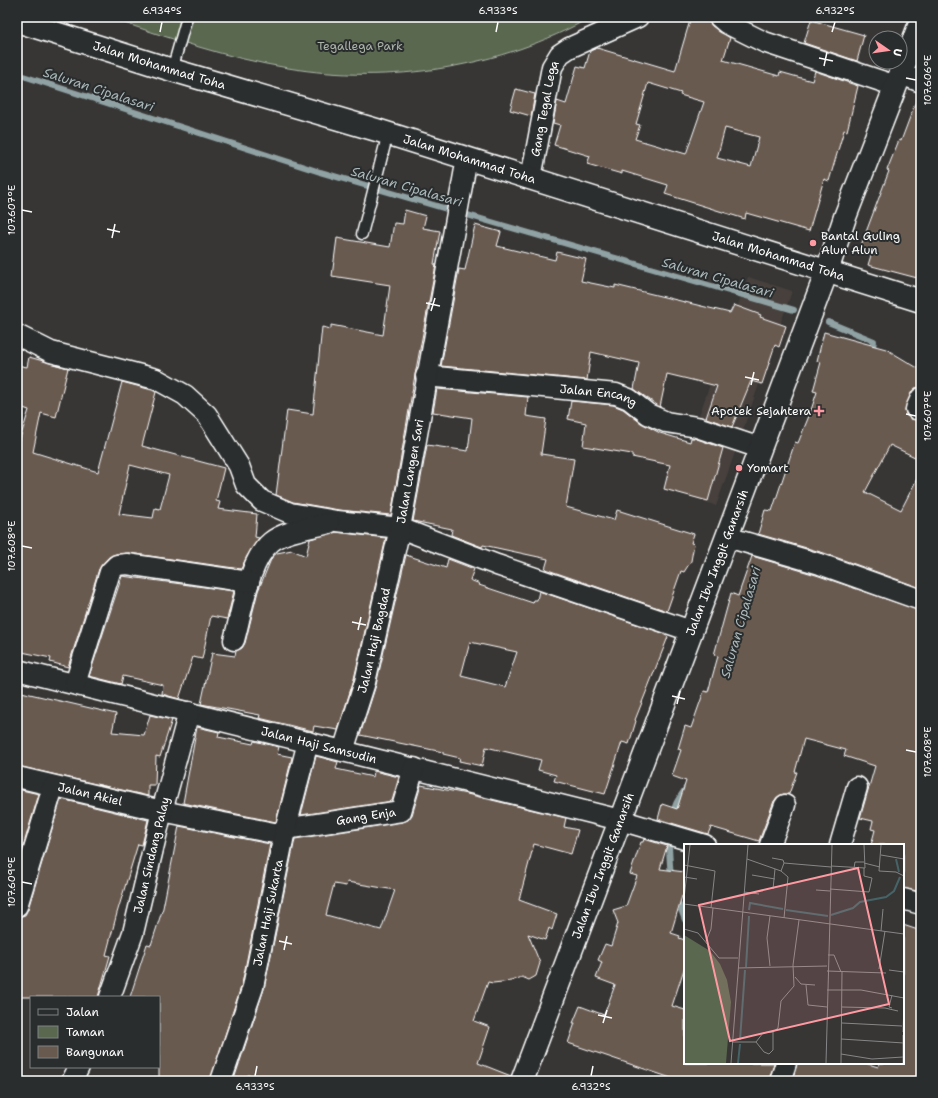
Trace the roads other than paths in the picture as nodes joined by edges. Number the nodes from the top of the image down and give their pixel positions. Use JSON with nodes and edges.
{"nodes":[{"id":1,"x":187,"y":17,"type":"edge"},
{"id":2,"x":638,"y":17,"type":"edge"},
{"id":3,"x":719,"y":17,"type":"edge"},
{"id":4,"x":17,"y":21,"type":"edge"},
{"id":5,"x":921,"y":21,"type":"edge"},
{"id":6,"x":172,"y":70,"type":"junction"},
{"id":7,"x":898,"y":80,"type":"junction"},
{"id":8,"x":921,"y":82,"type":"edge"},
{"id":9,"x":388,"y":133,"type":"junction"},
{"id":10,"x":467,"y":158,"type":"junction"},
{"id":11,"x":531,"y":178,"type":"junction"},
{"id":12,"x":362,"y":234,"type":"dead end"},
{"id":13,"x":827,"y":270,"type":"junction"},
{"id":14,"x":921,"y":302,"type":"edge"},
{"id":15,"x":17,"y":335,"type":"edge"},
{"id":16,"x":426,"y":376,"type":"junction"},
{"id":17,"x":760,"y":448,"type":"junction"},
{"id":18,"x":337,"y":521,"type":"junction"},
{"id":19,"x":400,"y":528,"type":"junction"},
{"id":20,"x":727,"y":537,"type":"junction"},
{"id":21,"x":249,"y":582,"type":"junction"},
{"id":22,"x":921,"y":600,"type":"edge"},
{"id":23,"x":691,"y":631,"type":"junction"},
{"id":24,"x":234,"y":640,"type":"dead end"},
{"id":25,"x":17,"y":670,"type":"edge"},
{"id":26,"x":75,"y":684,"type":"junction"},
{"id":27,"x":188,"y":712,"type":"junction"},
{"id":28,"x":308,"y":742,"type":"junction"},
{"id":29,"x":343,"y":751,"type":"junction"},
{"id":30,"x":414,"y":768,"type":"junction"},
{"id":31,"x":17,"y":777,"type":"edge"},
{"id":32,"x":53,"y":786,"type":"junction"},
{"id":33,"x":857,"y":787,"type":"dead end"},
{"id":34,"x":785,"y":805,"type":"dead end"},
{"id":35,"x":162,"y":811,"type":"junction"},
{"id":36,"x":620,"y":820,"type":"junction"},
{"id":37,"x":285,"y":832,"type":"junction"},
{"id":38,"x":701,"y":844,"type":"edge"},
{"id":39,"x":770,"y":844,"type":"edge"},
{"id":40,"x":840,"y":844,"type":"edge"},
{"id":41,"x":904,"y":899,"type":"edge"},
{"id":42,"x":921,"y":904,"type":"edge"},
{"id":43,"x":17,"y":906,"type":"edge"},
{"id":44,"x":110,"y":996,"type":"edge"},
{"id":45,"x":786,"y":1064,"type":"edge"},
{"id":46,"x":78,"y":1068,"type":"edge"},
{"id":47,"x":72,"y":1081,"type":"edge"},
{"id":48,"x":221,"y":1081,"type":"edge"},
{"id":49,"x":522,"y":1081,"type":"edge"},
{"id":50,"x":780,"y":1081,"type":"edge"}],
"edges":[{"from":1,"to":6,"type":"lane"},
{"from":2,"to":11,"type":"street","name":"Gang Tegal Lega"},
{"from":3,"to":7,"type":"street"},
{"from":4,"to":6,"type":"main road","name":"Jalan Mohammad Toha"},
{"from":5,"to":7,"type":"main road","name":"Jalan Ibu Inggit Ganarsih"},
{"from":6,"to":9,"type":"main road","name":"Jalan Mohammad Toha"},
{"from":7,"to":8,"type":"street"},
{"from":7,"to":13,"type":"main road","name":"Jalan Ibu Inggit Ganarsih"},
{"from":9,"to":10,"type":"main road","name":"Jalan Mohammad Toha"},
{"from":9,"to":12,"type":"lane"},
{"from":10,"to":11,"type":"main road","name":"Jalan Mohammad Toha"},
{"from":10,"to":16,"type":"street","name":"Jalan Langen Sari"},
{"from":11,"to":13,"type":"main road","name":"Jalan Mohammad Toha"},
{"from":13,"to":14,"type":"main road","name":"Jalan Mohammad Toha"},
{"from":13,"to":17,"type":"main road","name":"Jalan Ibu Inggit Ganarsih"},
{"from":15,"to":18,"type":"street"},
{"from":16,"to":17,"type":"street","name":"Jalan Encang"},
{"from":16,"to":19,"type":"street","name":"Jalan Langen Sari"},
{"from":17,"to":20,"type":"main road","name":"Jalan Ibu Inggit Ganarsih"},
{"from":18,"to":19,"type":"street"},
{"from":18,"to":21,"type":"street"},
{"from":19,"to":23,"type":"street","name":"Jalan Langen Sari"},
{"from":19,"to":29,"type":"street","name":"Jalan Haji Bagdad"},
{"from":20,"to":22,"type":"street"},
{"from":20,"to":23,"type":"main road","name":"Jalan Ibu Inggit Ganarsih"},
{"from":21,"to":24,"type":"street"},
{"from":21,"to":26,"type":"street"},
{"from":23,"to":36,"type":"main road","name":"Jalan Ibu Inggit Ganarsih"},
{"from":25,"to":26,"type":"street","name":"Jalan Haji Samsudin"},
{"from":26,"to":27,"type":"street","name":"Jalan Haji Samsudin"},
{"from":27,"to":28,"type":"street","name":"Jalan Haji Samsudin"},
{"from":27,"to":35,"type":"street","name":"Jalan Sindang Palay"},
{"from":28,"to":29,"type":"street","name":"Jalan Haji Samsudin"},
{"from":28,"to":37,"type":"street","name":"Jalan Haji Sukarta"},
{"from":29,"to":30,"type":"street","name":"Jalan Haji Samsudin"},
{"from":30,"to":36,"type":"street","name":"Jalan Haji Samsudin"},
{"from":30,"to":37,"type":"street","name":"Gang Enja"},
{"from":31,"to":32,"type":"street","name":"Jalan Akiel"},
{"from":32,"to":35,"type":"street","name":"Jalan Akiel"},
{"from":32,"to":43,"type":"street"},
{"from":33,"to":40,"type":"street"},
{"from":34,"to":39,"type":"street"},
{"from":35,"to":37,"type":"street","name":"Jalan Akiel"},
{"from":35,"to":44,"type":"street","name":"Jalan Sindang Palay"},
{"from":36,"to":38,"type":"street","name":"Jalan Haji Samsudin"},
{"from":36,"to":49,"type":"main road","name":"Jalan Ibu Inggit Ganarsih"},
{"from":37,"to":48,"type":"street","name":"Jalan Haji Sukarta"},
{"from":41,"to":42,"type":"street"},
{"from":45,"to":50,"type":"street"},
{"from":46,"to":47,"type":"street"}]}
